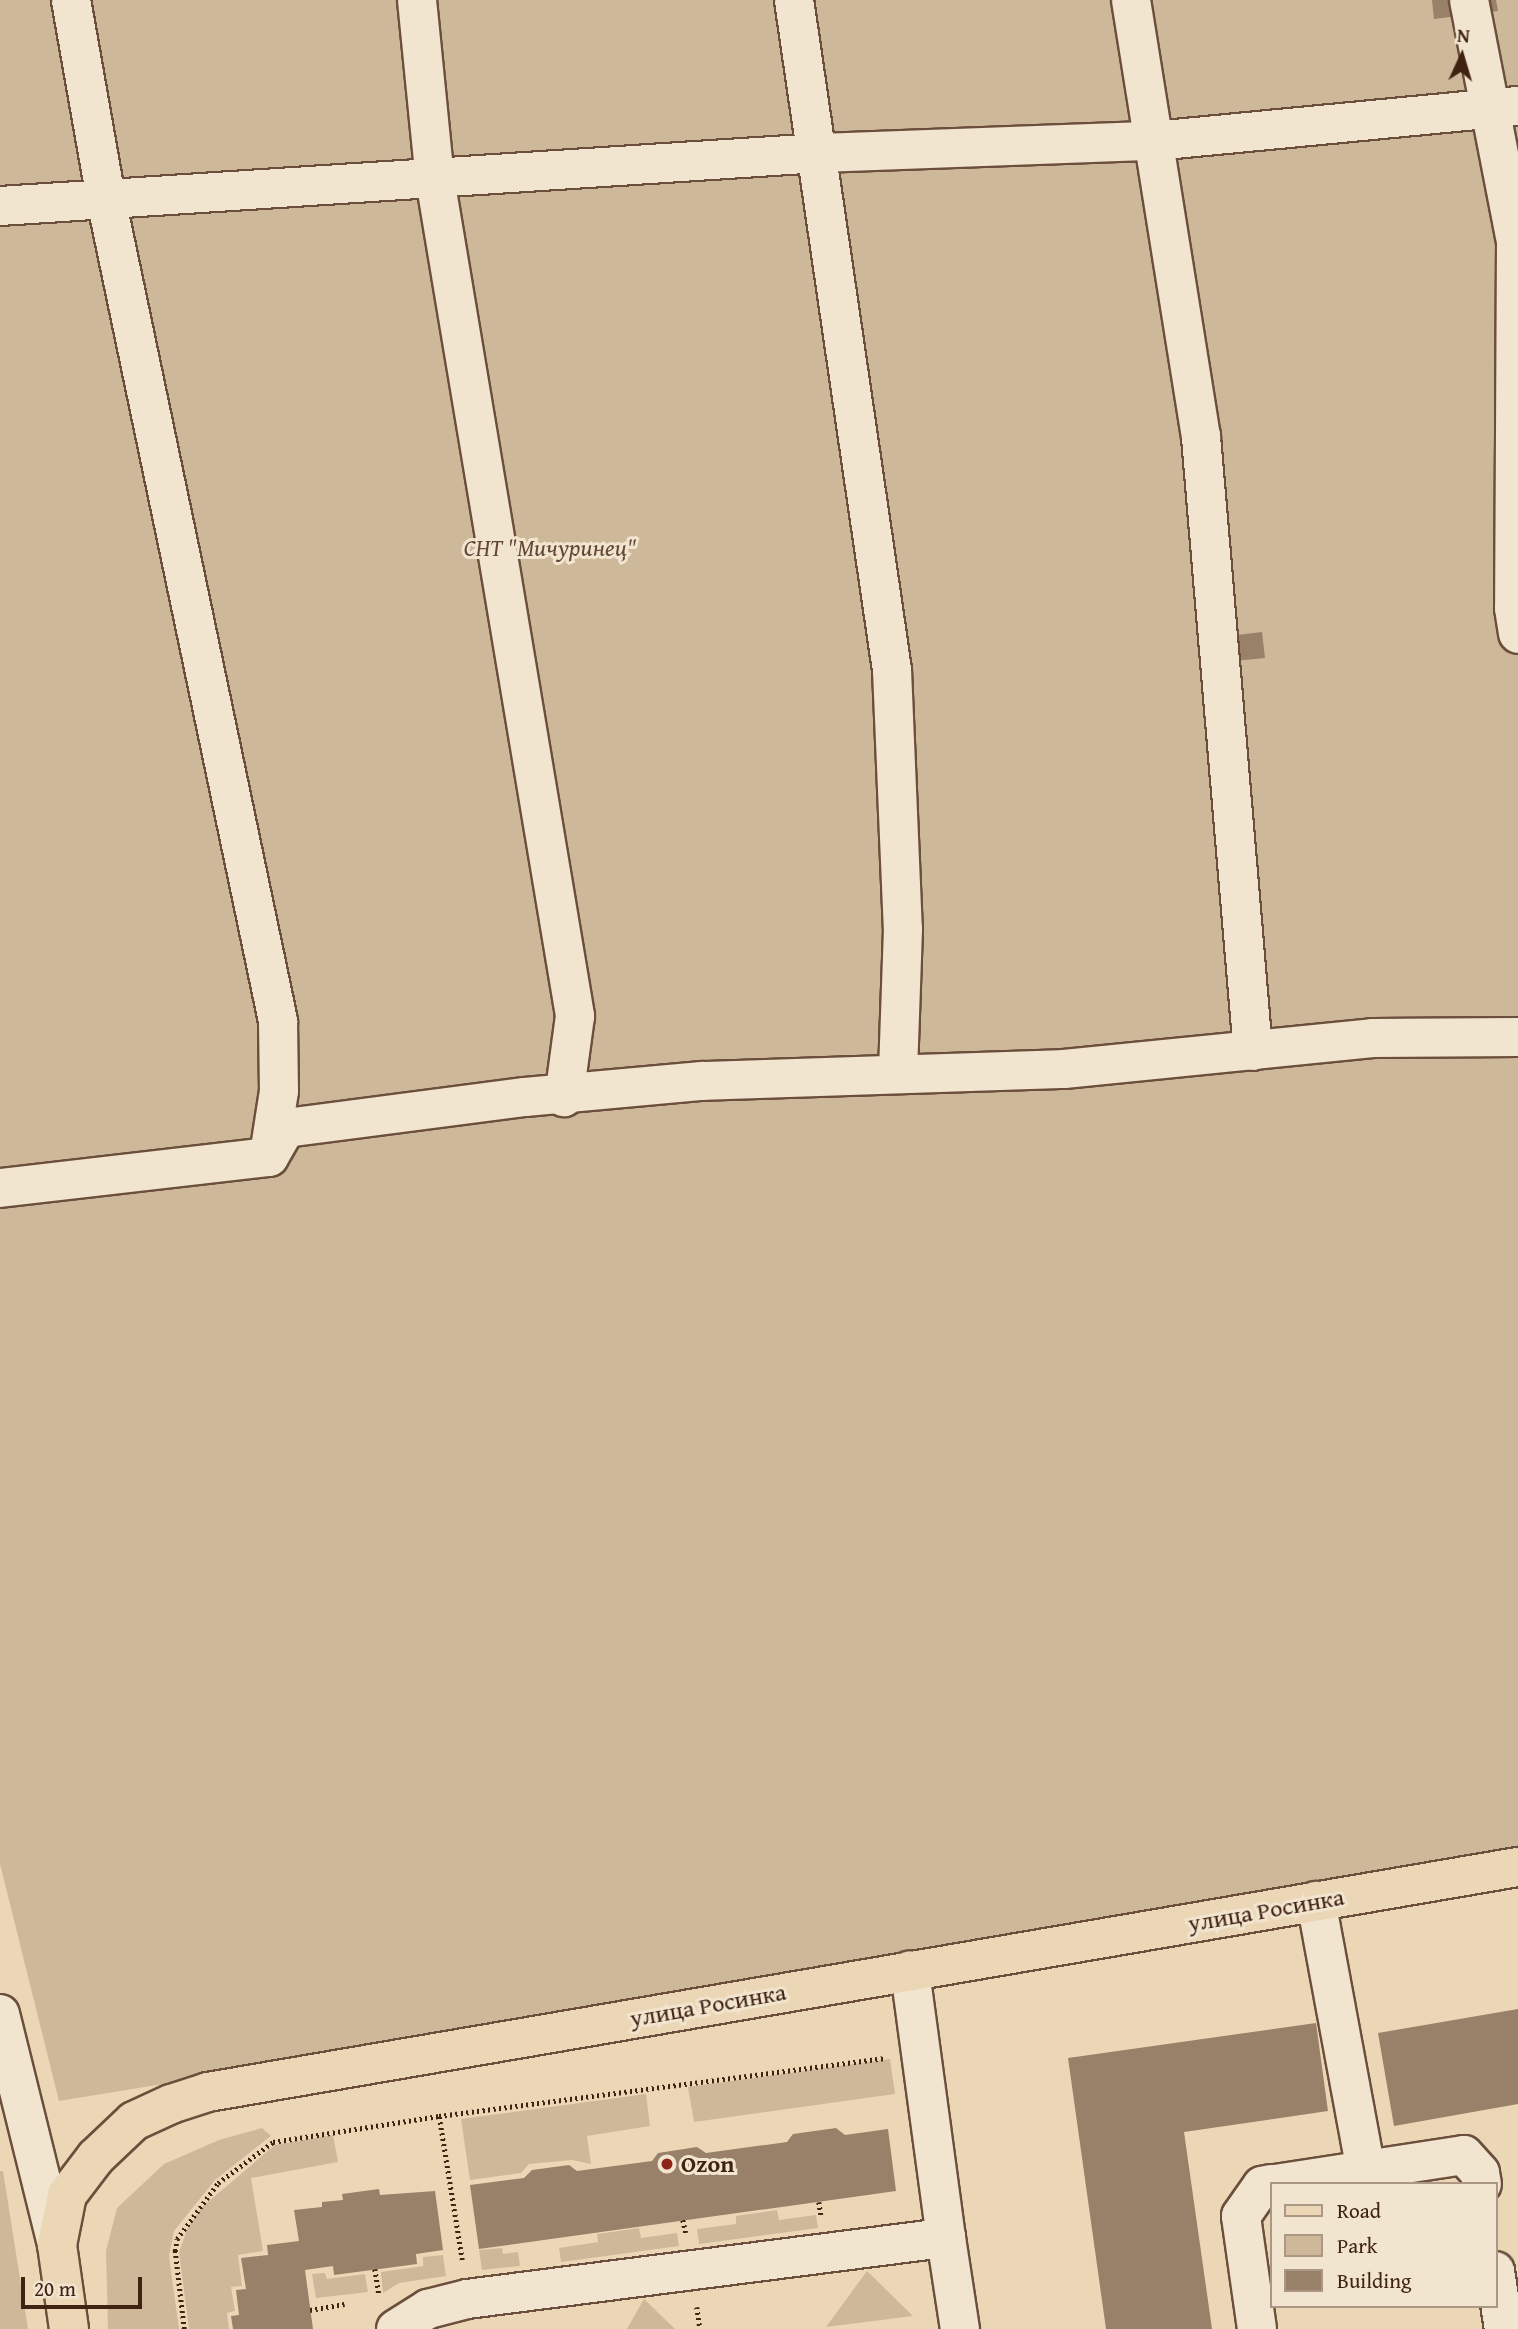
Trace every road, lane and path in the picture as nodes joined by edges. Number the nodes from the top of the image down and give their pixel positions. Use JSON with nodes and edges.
{"nodes":[{"id":1,"x":71,"y":0,"type":"edge"},
{"id":2,"x":417,"y":0,"type":"edge"},
{"id":3,"x":794,"y":0,"type":"edge"},
{"id":4,"x":1131,"y":0,"type":"edge"},
{"id":5,"x":1469,"y":0,"type":"edge"},
{"id":6,"x":1504,"y":108,"type":"edge"},
{"id":7,"x":1154,"y":141,"type":"junction"},
{"id":8,"x":819,"y":153,"type":"junction"},
{"id":9,"x":435,"y":179,"type":"junction"},
{"id":10,"x":106,"y":199,"type":"junction"},
{"id":11,"x":0,"y":206,"type":"edge"},
{"id":12,"x":1518,"y":634,"type":"edge"},
{"id":13,"x":1518,"y":1037,"type":"edge"},
{"id":14,"x":1253,"y":1052,"type":"junction"},
{"id":15,"x":898,"y":1072,"type":"junction"},
{"id":16,"x":564,"y":1097,"type":"junction"},
{"id":17,"x":268,"y":1157,"type":"junction"},
{"id":18,"x":0,"y":1188,"type":"edge"},
{"id":19,"x":1518,"y":1867,"type":"edge"},
{"id":20,"x":1316,"y":1901,"type":"junction"},
{"id":21,"x":909,"y":1970,"type":"junction"},
{"id":22,"x":0,"y":2014,"type":"edge"},
{"id":23,"x":919,"y":2053,"type":"junction"},
{"id":24,"x":439,"y":2116,"type":"junction"},
{"id":25,"x":14,"y":2128,"type":"edge"},
{"id":26,"x":1366,"y":2170,"type":"junction"},
{"id":27,"x":1286,"y":2182,"type":"edge"},
{"id":28,"x":1482,"y":2182,"type":"edge"},
{"id":29,"x":1270,"y":2185,"type":"edge"},
{"id":30,"x":946,"y":2238,"type":"junction"},
{"id":31,"x":57,"y":2245,"type":"junction"},
{"id":32,"x":375,"y":2269,"type":"dead end"},
{"id":33,"x":1497,"y":2284,"type":"edge"},
{"id":34,"x":467,"y":2299,"type":"junction"},
{"id":35,"x":344,"y":2304,"type":"dead end"},
{"id":36,"x":310,"y":2310,"type":"dead end"},
{"id":37,"x":388,"y":2314,"type":"edge"},
{"id":38,"x":69,"y":2329,"type":"edge"},
{"id":39,"x":184,"y":2329,"type":"edge"},
{"id":40,"x":960,"y":2329,"type":"edge"},
{"id":41,"x":1256,"y":2329,"type":"edge"},
{"id":42,"x":1504,"y":2329,"type":"edge"}],
"edges":[{"from":1,"to":10,"type":"street"},
{"from":2,"to":9,"type":"street"},
{"from":3,"to":8,"type":"street"},
{"from":4,"to":7,"type":"street"},
{"from":5,"to":6,"type":"street"},
{"from":6,"to":7,"type":"street"},
{"from":6,"to":12,"type":"street"},
{"from":7,"to":8,"type":"street"},
{"from":7,"to":14,"type":"street"},
{"from":8,"to":9,"type":"street"},
{"from":8,"to":15,"type":"street"},
{"from":9,"to":10,"type":"street"},
{"from":9,"to":16,"type":"street"},
{"from":10,"to":11,"type":"street"},
{"from":10,"to":17,"type":"street"},
{"from":13,"to":14,"type":"street"},
{"from":14,"to":15,"type":"street"},
{"from":15,"to":16,"type":"street"},
{"from":16,"to":17,"type":"street"},
{"from":17,"to":18,"type":"street"},
{"from":19,"to":20,"type":"main road","name":"улица Росинка"},
{"from":20,"to":21,"type":"main road","name":"улица Росинка"},
{"from":20,"to":26,"type":"street"},
{"from":21,"to":23,"type":"street"},
{"from":21,"to":31,"type":"main road","name":"улица Росинка"},
{"from":22,"to":25,"type":"street"},
{"from":23,"to":24,"type":"path"},
{"from":23,"to":30,"type":"street"},
{"from":24,"to":34,"type":"path"},
{"from":24,"to":39,"type":"path"},
{"from":25,"to":31,"type":"street"},
{"from":26,"to":27,"type":"street"},
{"from":26,"to":28,"type":"street"},
{"from":29,"to":41,"type":"street"},
{"from":30,"to":34,"type":"street"},
{"from":30,"to":40,"type":"street"},
{"from":31,"to":38,"type":"main road","name":"улица Росинка"},
{"from":32,"to":37,"type":"path"},
{"from":33,"to":42,"type":"street"},
{"from":34,"to":37,"type":"street"},
{"from":35,"to":36,"type":"path"}]}
